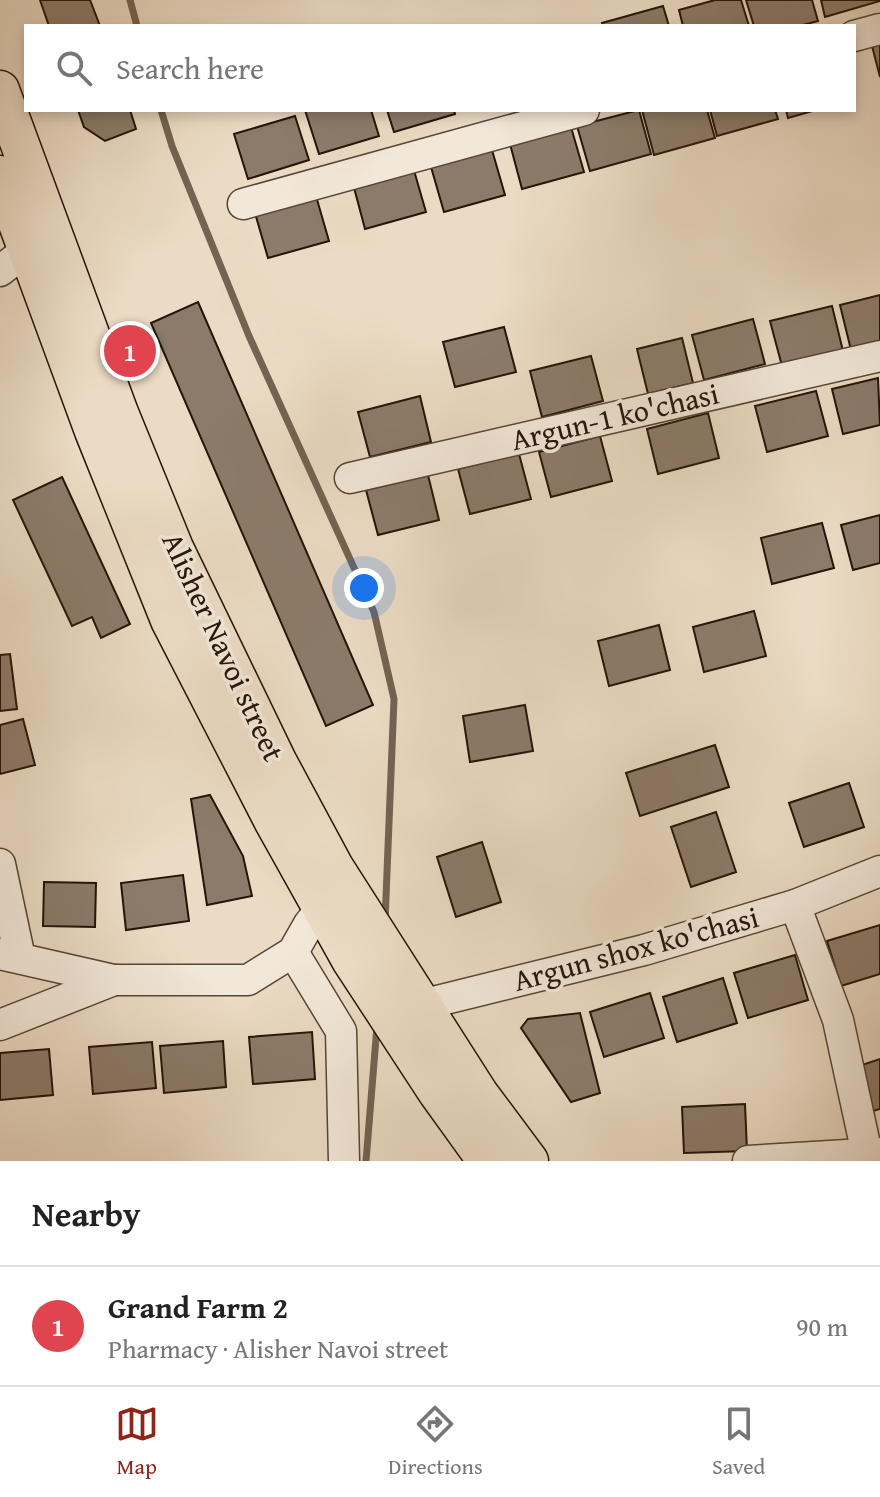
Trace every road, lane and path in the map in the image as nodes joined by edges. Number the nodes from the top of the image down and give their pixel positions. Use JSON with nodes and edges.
{"nodes":[{"id":1,"x":880,"y":29,"type":"edge"},
{"id":2,"x":856,"y":35,"type":"edge"},
{"id":3,"x":0,"y":90,"type":"edge"},
{"id":4,"x":577,"y":112,"type":"edge"},
{"id":5,"x":0,"y":175,"type":"edge"},
{"id":6,"x":243,"y":204,"type":"dead end"},
{"id":7,"x":27,"y":253,"type":"edge"},
{"id":8,"x":880,"y":356,"type":"edge"},
{"id":9,"x":350,"y":478,"type":"dead end"},
{"id":10,"x":0,"y":864,"type":"edge"},
{"id":11,"x":880,"y":871,"type":"edge"},
{"id":12,"x":332,"y":894,"type":"junction"},
{"id":13,"x":795,"y":905,"type":"junction"},
{"id":14,"x":293,"y":952,"type":"junction"},
{"id":15,"x":10,"y":956,"type":"edge"},
{"id":16,"x":114,"y":980,"type":"junction"},
{"id":17,"x":394,"y":1006,"type":"junction"},
{"id":18,"x":0,"y":1025,"type":"edge"},
{"id":19,"x":874,"y":1153,"type":"edge"},
{"id":20,"x":344,"y":1161,"type":"edge"},
{"id":21,"x":487,"y":1161,"type":"edge"},
{"id":22,"x":529,"y":1161,"type":"edge"},
{"id":23,"x":748,"y":1161,"type":"edge"}],
"edges":[{"from":1,"to":2,"type":"street"},
{"from":3,"to":7,"type":"main road","name":"Alisher Navoi street"},
{"from":4,"to":6,"type":"street"},
{"from":5,"to":7,"type":"main road","name":"Alisher Navoi street"},
{"from":7,"to":12,"type":"main road","name":"Alisher Navoi street"},
{"from":8,"to":9,"type":"street","name":"Argun-1 ko'chasi"},
{"from":10,"to":15,"type":"street"},
{"from":11,"to":13,"type":"street","name":"Argun shox ko'chasi"},
{"from":12,"to":14,"type":"street"},
{"from":12,"to":17,"type":"main road","name":"Alisher Navoi street"},
{"from":12,"to":17,"type":"main road","name":"Alisher Navoi street"},
{"from":13,"to":17,"type":"street","name":"Argun shox ko'chasi"},
{"from":13,"to":19,"type":"street"},
{"from":14,"to":16,"type":"street"},
{"from":14,"to":20,"type":"street"},
{"from":15,"to":16,"type":"street"},
{"from":16,"to":18,"type":"street"},
{"from":17,"to":21,"type":"main road","name":"Alisher Navoi street"},
{"from":17,"to":22,"type":"main road","name":"Alisher Navoi street"},
{"from":19,"to":23,"type":"street"}]}
